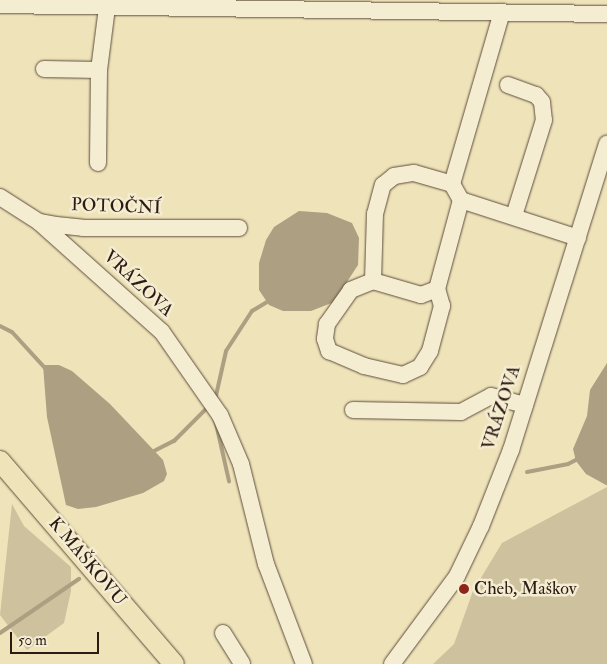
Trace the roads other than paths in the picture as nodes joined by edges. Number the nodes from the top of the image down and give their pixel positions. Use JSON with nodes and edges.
{"nodes":[{"id":1,"x":108,"y":3,"type":"edge"},
{"id":2,"x":0,"y":5,"type":"edge"},
{"id":3,"x":502,"y":12,"type":"junction"},
{"id":4,"x":607,"y":12,"type":"edge"},
{"id":5,"x":44,"y":69,"type":"dead end"},
{"id":6,"x":99,"y":70,"type":"junction"},
{"id":7,"x":508,"y":85,"type":"dead end"},
{"id":8,"x":607,"y":144,"type":"edge"},
{"id":9,"x":98,"y":163,"type":"dead end"},
{"id":10,"x":452,"y":184,"type":"junction"},
{"id":11,"x":0,"y":198,"type":"edge"},
{"id":12,"x":462,"y":200,"type":"junction"},
{"id":13,"x":514,"y":216,"type":"junction"},
{"id":14,"x":39,"y":222,"type":"junction"},
{"id":15,"x":239,"y":228,"type":"dead end"},
{"id":16,"x":578,"y":238,"type":"junction"},
{"id":17,"x":374,"y":280,"type":"junction"},
{"id":18,"x":437,"y":289,"type":"junction"},
{"id":19,"x":525,"y":405,"type":"junction"},
{"id":20,"x":353,"y":410,"type":"dead end"},
{"id":21,"x":0,"y":461,"type":"edge"},
{"id":22,"x":223,"y":632,"type":"dead end"},
{"id":23,"x":174,"y":664,"type":"edge"},
{"id":24,"x":242,"y":664,"type":"edge"},
{"id":25,"x":304,"y":664,"type":"edge"},
{"id":26,"x":392,"y":664,"type":"edge"}],
"edges":[{"from":1,"to":2,"type":"street"},
{"from":1,"to":3,"type":"street"},
{"from":1,"to":6,"type":"street"},
{"from":3,"to":4,"type":"street"},
{"from":3,"to":10,"type":"street"},
{"from":5,"to":6,"type":"street"},
{"from":6,"to":9,"type":"street"},
{"from":7,"to":13,"type":"street"},
{"from":8,"to":16,"type":"street","name":"VRÁZOVA"},
{"from":10,"to":12,"type":"street"},
{"from":10,"to":17,"type":"street"},
{"from":11,"to":14,"type":"street","name":"POTOČNÍ"},
{"from":12,"to":13,"type":"street"},
{"from":12,"to":18,"type":"street"},
{"from":13,"to":16,"type":"street"},
{"from":14,"to":15,"type":"street","name":"POTOČNÍ"},
{"from":14,"to":25,"type":"street","name":"VRÁZOVA"},
{"from":16,"to":19,"type":"street","name":"VRÁZOVA"},
{"from":17,"to":18,"type":"street"},
{"from":17,"to":18,"type":"street"},
{"from":19,"to":20,"type":"street"},
{"from":19,"to":26,"type":"street","name":"VRÁZOVA"},
{"from":21,"to":23,"type":"main road","name":"K MAŠKOVU"},
{"from":22,"to":24,"type":"street"}]}
